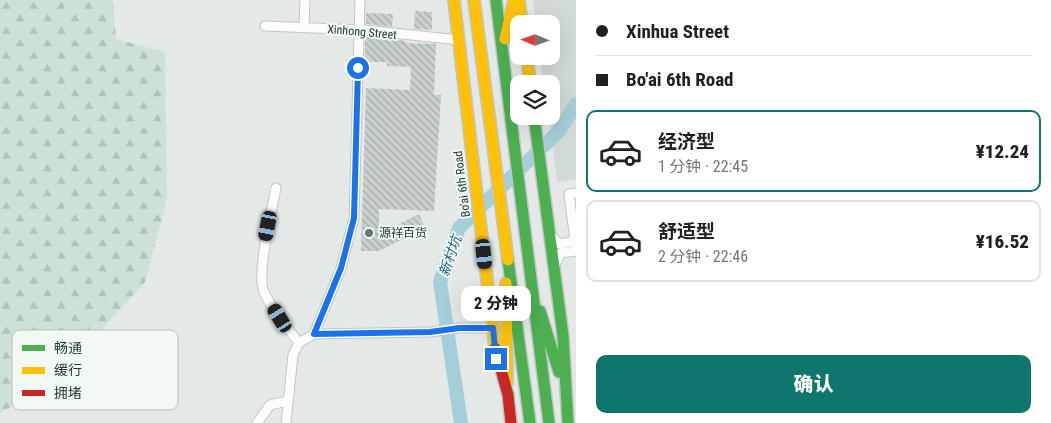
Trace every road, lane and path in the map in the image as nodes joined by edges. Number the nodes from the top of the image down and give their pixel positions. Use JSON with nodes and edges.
{"nodes":[{"id":1,"x":305,"y":0,"type":"edge"},
{"id":2,"x":360,"y":0,"type":"edge"},
{"id":3,"x":454,"y":0,"type":"edge"},
{"id":4,"x":474,"y":0,"type":"edge"},
{"id":5,"x":496,"y":0,"type":"edge"},
{"id":6,"x":514,"y":0,"type":"edge"},
{"id":7,"x":519,"y":0,"type":"edge"},
{"id":8,"x":521,"y":15,"type":"edge"},
{"id":9,"x":265,"y":26,"type":"dead end"},
{"id":10,"x":304,"y":27,"type":"junction"},
{"id":11,"x":359,"y":30,"type":"junction"},
{"id":12,"x":459,"y":40,"type":"junction"},
{"id":13,"x":503,"y":47,"type":"junction"},
{"id":14,"x":536,"y":125,"type":"edge"},
{"id":15,"x":276,"y":188,"type":"dead end"},
{"id":16,"x":576,"y":194,"type":"edge"},
{"id":17,"x":576,"y":223,"type":"edge"},
{"id":18,"x":550,"y":235,"type":"junction"},
{"id":19,"x":505,"y":236,"type":"junction"},
{"id":20,"x":576,"y":245,"type":"edge"},
{"id":21,"x":554,"y":266,"type":"junction"},
{"id":22,"x":532,"y":285,"type":"junction"},
{"id":23,"x":493,"y":328,"type":"junction"},
{"id":24,"x":314,"y":334,"type":"junction"},
{"id":25,"x":299,"y":342,"type":"junction"},
{"id":26,"x":564,"y":385,"type":"junction"},
{"id":27,"x":508,"y":395,"type":"junction"},
{"id":28,"x":287,"y":400,"type":"junction"},
{"id":29,"x":257,"y":423,"type":"edge"},
{"id":30,"x":286,"y":423,"type":"edge"},
{"id":31,"x":511,"y":423,"type":"edge"},
{"id":32,"x":530,"y":423,"type":"edge"},
{"id":33,"x":549,"y":423,"type":"edge"},
{"id":34,"x":568,"y":423,"type":"edge"}],
"edges":[{"from":1,"to":10,"type":"street"},
{"from":2,"to":11,"type":"street"},
{"from":3,"to":12,"type":"main road","name":"Bo'ai 6th Road"},
{"from":4,"to":19,"type":"main road"},
{"from":5,"to":13,"type":"main road"},
{"from":6,"to":13,"type":"main road"},
{"from":7,"to":8,"type":"main road"},
{"from":9,"to":10,"type":"street","name":"Xinhong Street"},
{"from":10,"to":11,"type":"street","name":"Xinhong Street"},
{"from":11,"to":12,"type":"street","name":"Xinhong Street"},
{"from":11,"to":24,"type":"street"},
{"from":12,"to":23,"type":"main road","name":"Bo'ai 6th Road"},
{"from":13,"to":22,"type":"main road"},
{"from":14,"to":18,"type":"main road"},
{"from":15,"to":25,"type":"street"},
{"from":16,"to":17,"type":"street"},
{"from":16,"to":20,"type":"street"},
{"from":18,"to":20,"type":"street"},
{"from":18,"to":21,"type":"main road"},
{"from":19,"to":27,"type":"main road"},
{"from":19,"to":32,"type":"main road"},
{"from":20,"to":21,"type":"street"},
{"from":21,"to":26,"type":"main road"},
{"from":22,"to":26,"type":"main road"},
{"from":22,"to":33,"type":"main road"},
{"from":23,"to":24,"type":"street"},
{"from":23,"to":27,"type":"main road","name":"Bo'ai 6th Road"},
{"from":24,"to":25,"type":"street"},
{"from":25,"to":28,"type":"street"},
{"from":26,"to":34,"type":"main road"},
{"from":27,"to":31,"type":"main road","name":"Bo'ai 6th Road"},
{"from":28,"to":29,"type":"street"},
{"from":28,"to":30,"type":"street"}]}
